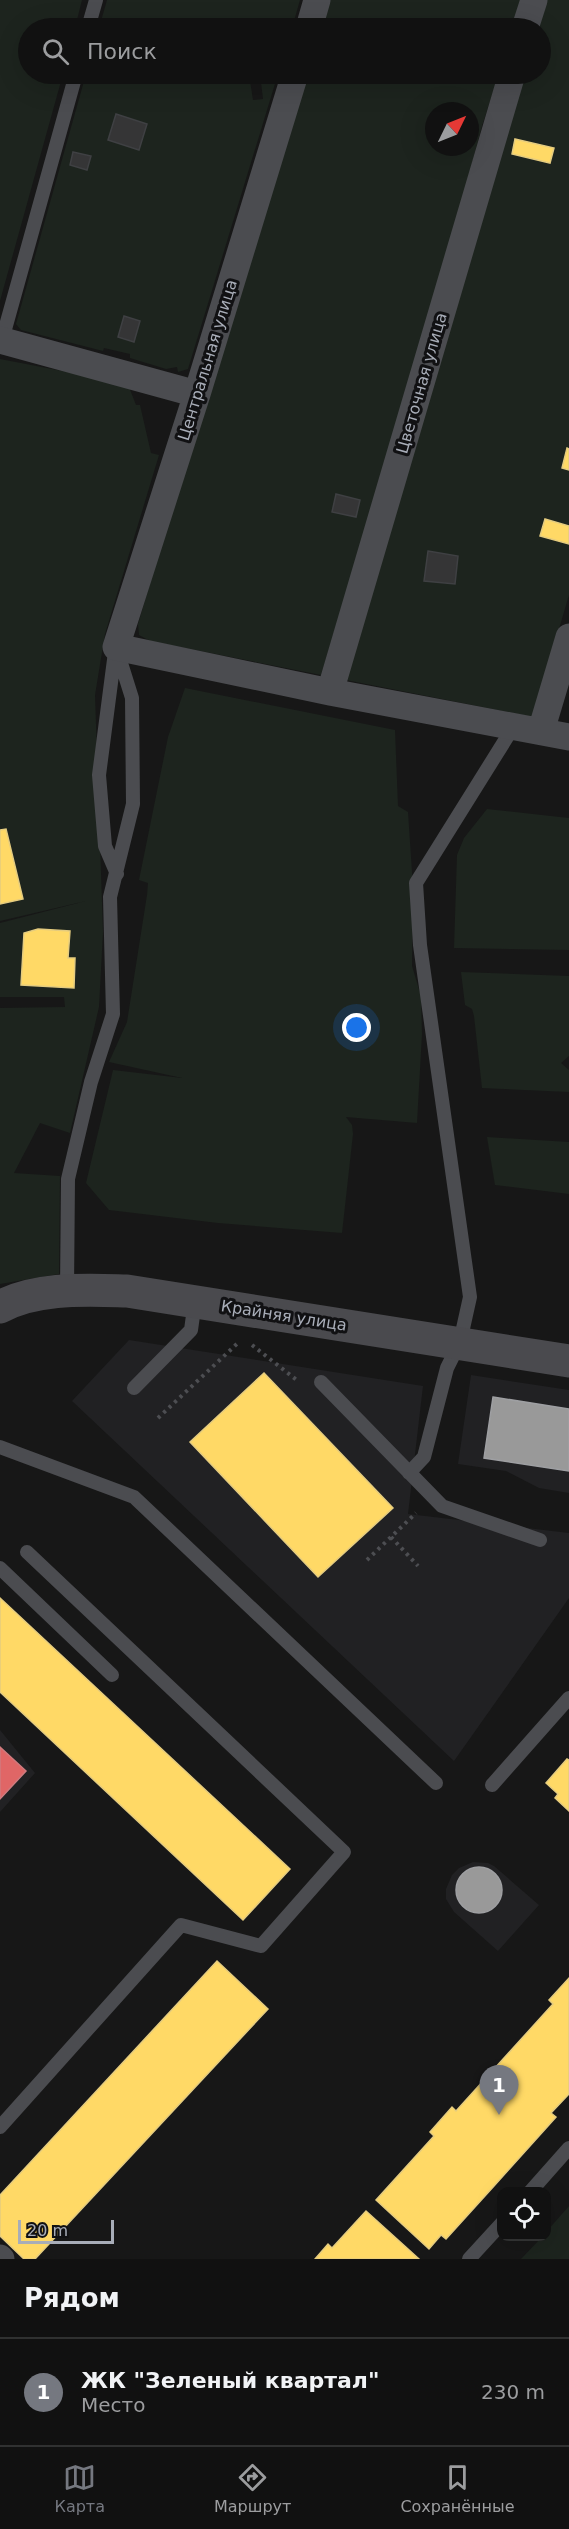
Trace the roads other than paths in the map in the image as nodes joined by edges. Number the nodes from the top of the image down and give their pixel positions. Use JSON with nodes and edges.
{"nodes":[{"id":1,"x":96,"y":0,"type":"edge"},
{"id":2,"x":317,"y":0,"type":"edge"},
{"id":3,"x":534,"y":0,"type":"edge"},
{"id":4,"x":91,"y":18,"type":"edge"},
{"id":5,"x":312,"y":18,"type":"edge"},
{"id":6,"x":528,"y":18,"type":"edge"},
{"id":7,"x":73,"y":84,"type":"edge"},
{"id":8,"x":292,"y":84,"type":"edge"},
{"id":9,"x":509,"y":84,"type":"edge"},
{"id":10,"x":1,"y":340,"type":"edge"},
{"id":11,"x":197,"y":394,"type":"junction"},
{"id":12,"x":569,"y":637,"type":"edge"},
{"id":13,"x":116,"y":647,"type":"junction"},
{"id":14,"x":330,"y":692,"type":"junction"},
{"id":15,"x":514,"y":726,"type":"junction"},
{"id":16,"x":541,"y":731,"type":"junction"},
{"id":17,"x":569,"y":737,"type":"edge"},
{"id":18,"x":117,"y":874,"type":"junction"},
{"id":19,"x":67,"y":1290,"type":"junction"},
{"id":20,"x":195,"y":1301,"type":"junction"},
{"id":21,"x":0,"y":1307,"type":"edge"},
{"id":22,"x":460,"y":1342,"type":"junction"},
{"id":23,"x":569,"y":1361,"type":"edge"},
{"id":24,"x":321,"y":1383,"type":"dead end"},
{"id":25,"x":134,"y":1388,"type":"dead end"},
{"id":26,"x":0,"y":1447,"type":"edge"},
{"id":27,"x":409,"y":1473,"type":"junction"},
{"id":28,"x":540,"y":1540,"type":"dead end"},
{"id":29,"x":27,"y":1552,"type":"dead end"},
{"id":30,"x":0,"y":1568,"type":"edge"},
{"id":31,"x":112,"y":1674,"type":"dead end"},
{"id":32,"x":569,"y":1698,"type":"edge"},
{"id":33,"x":436,"y":1783,"type":"dead end"},
{"id":34,"x":492,"y":1785,"type":"dead end"},
{"id":35,"x":0,"y":2127,"type":"edge"},
{"id":36,"x":569,"y":2148,"type":"edge"},
{"id":37,"x":534,"y":2187,"type":"edge"},
{"id":38,"x":497,"y":2228,"type":"edge"},
{"id":39,"x":469,"y":2259,"type":"edge"}],
"edges":[{"from":1,"to":4,"type":"lane"},
{"from":2,"to":5,"type":"street"},
{"from":3,"to":6,"type":"street"},
{"from":7,"to":10,"type":"lane"},
{"from":8,"to":11,"type":"street","name":"Центральная улица"},
{"from":9,"to":14,"type":"street","name":"Цветочная улица"},
{"from":10,"to":11,"type":"street"},
{"from":11,"to":13,"type":"street","name":"Центральная улица"},
{"from":12,"to":16,"type":"street"},
{"from":13,"to":14,"type":"street"},
{"from":13,"to":18,"type":"lane"},
{"from":13,"to":18,"type":"lane"},
{"from":14,"to":15,"type":"street"},
{"from":15,"to":16,"type":"street"},
{"from":15,"to":22,"type":"lane"},
{"from":16,"to":17,"type":"street"},
{"from":18,"to":19,"type":"lane"},
{"from":19,"to":20,"type":"main road","name":"Крайняя улица"},
{"from":19,"to":21,"type":"main road","name":"Крайняя улица"},
{"from":20,"to":22,"type":"main road","name":"Крайняя улица"},
{"from":20,"to":25,"type":"lane"},
{"from":22,"to":23,"type":"main road","name":"Крайняя улица"},
{"from":22,"to":27,"type":"lane"},
{"from":24,"to":27,"type":"lane"},
{"from":26,"to":33,"type":"lane"},
{"from":27,"to":28,"type":"lane"},
{"from":29,"to":35,"type":"lane"},
{"from":30,"to":31,"type":"lane"},
{"from":32,"to":34,"type":"lane"},
{"from":36,"to":37,"type":"lane"},
{"from":38,"to":39,"type":"lane"}]}
